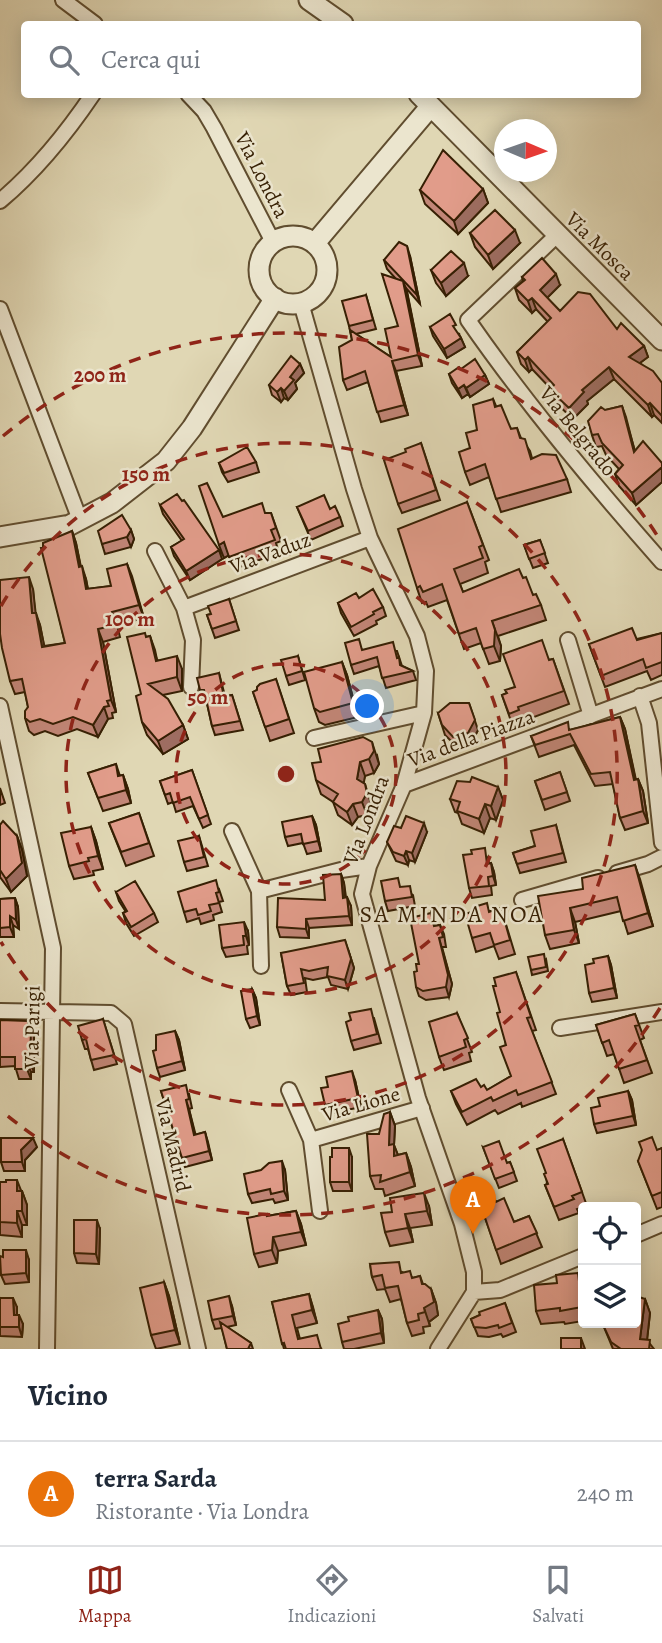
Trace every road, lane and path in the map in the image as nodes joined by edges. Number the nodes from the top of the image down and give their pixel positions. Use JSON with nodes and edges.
{"nodes":[{"id":1,"x":63,"y":0,"type":"edge"},
{"id":2,"x":309,"y":0,"type":"edge"},
{"id":3,"x":91,"y":21,"type":"edge"},
{"id":4,"x":339,"y":21,"type":"edge"},
{"id":5,"x":90,"y":98,"type":"edge"},
{"id":6,"x":192,"y":98,"type":"edge"},
{"id":7,"x":425,"y":101,"type":"edge"},
{"id":8,"x":0,"y":201,"type":"edge"},
{"id":9,"x":557,"y":235,"type":"junction"},
{"id":10,"x":273,"y":242,"type":"junction"},
{"id":11,"x":315,"y":243,"type":"junction"},
{"id":12,"x":275,"y":298,"type":"junction"},
{"id":13,"x":301,"y":303,"type":"junction"},
{"id":14,"x":0,"y":309,"type":"edge"},
{"id":15,"x":662,"y":340,"type":"edge"},
{"id":16,"x":80,"y":520,"type":"junction"},
{"id":17,"x":0,"y":537,"type":"edge"},
{"id":18,"x":370,"y":538,"type":"junction"},
{"id":19,"x":155,"y":551,"type":"dead end"},
{"id":20,"x":662,"y":562,"type":"edge"},
{"id":21,"x":184,"y":608,"type":"junction"},
{"id":22,"x":568,"y":640,"type":"dead end"},
{"id":23,"x":191,"y":687,"type":"dead end"},
{"id":24,"x":662,"y":689,"type":"edge"},
{"id":25,"x":640,"y":696,"type":"junction"},
{"id":26,"x":0,"y":710,"type":"edge"},
{"id":27,"x":424,"y":713,"type":"junction"},
{"id":28,"x":592,"y":716,"type":"junction"},
{"id":29,"x":314,"y":738,"type":"dead end"},
{"id":30,"x":404,"y":785,"type":"junction"},
{"id":31,"x":232,"y":831,"type":"dead end"},
{"id":32,"x":662,"y":843,"type":"edge"},
{"id":33,"x":662,"y":857,"type":"edge"},
{"id":34,"x":369,"y":866,"type":"junction"},
{"id":35,"x":259,"y":891,"type":"junction"},
{"id":36,"x":522,"y":900,"type":"dead end"},
{"id":37,"x":261,"y":966,"type":"dead end"},
{"id":38,"x":0,"y":1011,"type":"edge"},
{"id":39,"x":53,"y":1011,"type":"junction"},
{"id":40,"x":662,"y":1012,"type":"edge"},
{"id":41,"x":560,"y":1028,"type":"dead end"},
{"id":42,"x":289,"y":1090,"type":"dead end"},
{"id":43,"x":422,"y":1108,"type":"junction"},
{"id":44,"x":311,"y":1140,"type":"junction"},
{"id":45,"x":320,"y":1211,"type":"dead end"},
{"id":46,"x":662,"y":1224,"type":"edge"},
{"id":47,"x":641,"y":1233,"type":"edge"},
{"id":48,"x":578,"y":1258,"type":"edge"},
{"id":49,"x":474,"y":1292,"type":"junction"},
{"id":50,"x":47,"y":1349,"type":"edge"},
{"id":51,"x":198,"y":1349,"type":"edge"},
{"id":52,"x":438,"y":1349,"type":"edge"}],
"edges":[{"from":1,"to":3,"type":"street"},
{"from":2,"to":4,"type":"street"},
{"from":5,"to":8,"type":"street"},
{"from":6,"to":10,"type":"street","name":"Via Londra"},
{"from":7,"to":9,"type":"street","name":"Via Mosca"},
{"from":7,"to":11,"type":"street"},
{"from":9,"to":15,"type":"street","name":"Via Mosca"},
{"from":9,"to":20,"type":"street","name":"Via Belgrado"},
{"from":10,"to":11,"type":"street"},
{"from":10,"to":12,"type":"street"},
{"from":11,"to":13,"type":"street"},
{"from":12,"to":13,"type":"street"},
{"from":12,"to":16,"type":"street"},
{"from":13,"to":18,"type":"street","name":"Via Londra"},
{"from":14,"to":16,"type":"street"},
{"from":16,"to":17,"type":"street"},
{"from":18,"to":21,"type":"street","name":"Via Vaduz"},
{"from":18,"to":27,"type":"street","name":"Via Londra"},
{"from":19,"to":21,"type":"street"},
{"from":21,"to":23,"type":"street"},
{"from":22,"to":28,"type":"street"},
{"from":24,"to":25,"type":"street","name":"Via della Piazza"},
{"from":25,"to":28,"type":"street","name":"Via della Piazza"},
{"from":25,"to":32,"type":"street"},
{"from":26,"to":39,"type":"street","name":"Via Parigi"},
{"from":27,"to":29,"type":"street"},
{"from":27,"to":30,"type":"street","name":"Via Londra"},
{"from":28,"to":30,"type":"street","name":"Via della Piazza"},
{"from":30,"to":34,"type":"street","name":"Via Londra"},
{"from":31,"to":35,"type":"street"},
{"from":33,"to":36,"type":"street"},
{"from":34,"to":35,"type":"street"},
{"from":34,"to":43,"type":"street","name":"Via Londra"},
{"from":35,"to":37,"type":"street"},
{"from":38,"to":39,"type":"street","name":"Via Madrid"},
{"from":39,"to":50,"type":"street","name":"Via Parigi"},
{"from":39,"to":51,"type":"street","name":"Via Madrid"},
{"from":40,"to":41,"type":"street"},
{"from":42,"to":44,"type":"street","name":"Via Lione"},
{"from":43,"to":44,"type":"street","name":"Via Lione"},
{"from":43,"to":49,"type":"street","name":"Via Londra"},
{"from":44,"to":45,"type":"street","name":"Via Lione"},
{"from":46,"to":47,"type":"street"},
{"from":48,"to":49,"type":"street"},
{"from":49,"to":52,"type":"street"}]}
